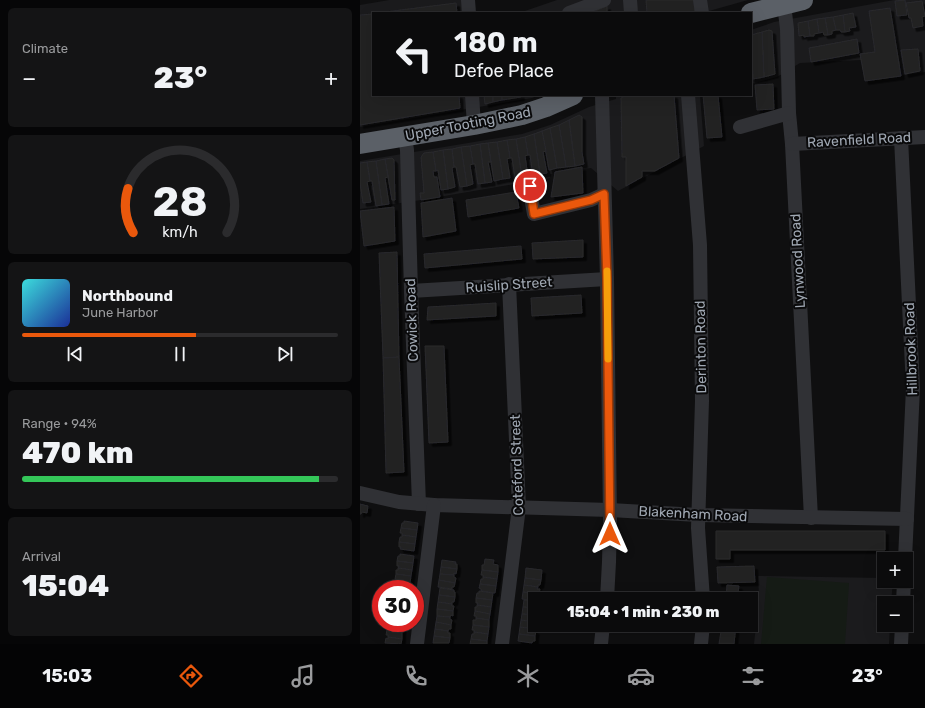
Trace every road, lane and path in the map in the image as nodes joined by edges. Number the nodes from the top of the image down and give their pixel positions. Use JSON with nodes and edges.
{"nodes":[{"id":1,"x":468,"y":0,"type":"edge"},
{"id":2,"x":604,"y":0,"type":"edge"},
{"id":3,"x":630,"y":0,"type":"edge"},
{"id":4,"x":700,"y":0,"type":"edge"},
{"id":5,"x":793,"y":2,"type":"edge"},
{"id":6,"x":469,"y":12,"type":"edge"},
{"id":7,"x":572,"y":12,"type":"edge"},
{"id":8,"x":631,"y":12,"type":"edge"},
{"id":9,"x":702,"y":12,"type":"edge"},
{"id":10,"x":752,"y":13,"type":"edge"},
{"id":11,"x":472,"y":96,"type":"edge"},
{"id":12,"x":571,"y":96,"type":"edge"},
{"id":13,"x":602,"y":96,"type":"edge"},
{"id":14,"x":688,"y":96,"type":"edge"},
{"id":15,"x":789,"y":113,"type":"junction"},
{"id":16,"x":474,"y":125,"type":"junction"},
{"id":17,"x":740,"y":127,"type":"dead end"},
{"id":18,"x":405,"y":137,"type":"junction"},
{"id":19,"x":925,"y":137,"type":"edge"},
{"id":20,"x":901,"y":138,"type":"junction"},
{"id":21,"x":360,"y":144,"type":"edge"},
{"id":22,"x":792,"y":144,"type":"junction"},
{"id":23,"x":530,"y":186,"type":"dead end"},
{"id":24,"x":604,"y":194,"type":"junction"},
{"id":25,"x":607,"y":279,"type":"junction"},
{"id":26,"x":509,"y":284,"type":"junction"},
{"id":27,"x":410,"y":291,"type":"junction"},
{"id":28,"x":360,"y":493,"type":"edge"},
{"id":29,"x":419,"y":504,"type":"junction"},
{"id":30,"x":434,"y":505,"type":"junction"},
{"id":31,"x":519,"y":507,"type":"junction"},
{"id":32,"x":610,"y":510,"type":"junction"},
{"id":33,"x":698,"y":515,"type":"junction"},
{"id":34,"x":811,"y":518,"type":"junction"},
{"id":35,"x":907,"y":519,"type":"junction"},
{"id":36,"x":905,"y":552,"type":"edge"},
{"id":37,"x":607,"y":592,"type":"edge"},
{"id":38,"x":704,"y":592,"type":"edge"},
{"id":39,"x":602,"y":632,"type":"edge"},
{"id":40,"x":702,"y":632,"type":"edge"},
{"id":41,"x":902,"y":632,"type":"edge"},
{"id":42,"x":416,"y":644,"type":"edge"},
{"id":43,"x":502,"y":644,"type":"edge"},
{"id":44,"x":601,"y":644,"type":"edge"},
{"id":45,"x":701,"y":644,"type":"edge"},
{"id":46,"x":901,"y":644,"type":"edge"}],
"edges":[{"from":1,"to":6,"type":"street"},
{"from":2,"to":7,"type":"street"},
{"from":3,"to":8,"type":"street"},
{"from":4,"to":9,"type":"street"},
{"from":5,"to":10,"type":"highway"},
{"from":5,"to":15,"type":"street","name":"Lynwood Road"},
{"from":11,"to":16,"type":"street"},
{"from":12,"to":16,"type":"highway","name":"Upper Tooting Road"},
{"from":13,"to":24,"type":"street"},
{"from":14,"to":33,"type":"street","name":"Derinton Road"},
{"from":15,"to":17,"type":"street"},
{"from":15,"to":22,"type":"street","name":"Lynwood Road"},
{"from":16,"to":18,"type":"highway","name":"Upper Tooting Road"},
{"from":18,"to":21,"type":"highway","name":"Upper Tooting Road"},
{"from":18,"to":27,"type":"street","name":"Cowick Road"},
{"from":19,"to":20,"type":"street","name":"Ravenfield Road"},
{"from":20,"to":22,"type":"street","name":"Ravenfield Road"},
{"from":20,"to":35,"type":"street","name":"Hillbrook Road"},
{"from":22,"to":34,"type":"street","name":"Lynwood Road"},
{"from":23,"to":24,"type":"street"},
{"from":24,"to":25,"type":"street"},
{"from":25,"to":26,"type":"street","name":"Ruislip Street"},
{"from":25,"to":32,"type":"street"},
{"from":26,"to":27,"type":"street","name":"Ruislip Street"},
{"from":26,"to":31,"type":"street","name":"Coteford Street"},
{"from":27,"to":29,"type":"street","name":"Cowick Road"},
{"from":28,"to":29,"type":"street","name":"Blakenham Road"},
{"from":29,"to":30,"type":"street","name":"Blakenham Road"},
{"from":30,"to":31,"type":"street","name":"Blakenham Road"},
{"from":30,"to":42,"type":"street"},
{"from":31,"to":32,"type":"street","name":"Blakenham Road"},
{"from":31,"to":43,"type":"street","name":"Coteford Street"},
{"from":32,"to":33,"type":"street","name":"Blakenham Road"},
{"from":32,"to":37,"type":"street"},
{"from":33,"to":34,"type":"street","name":"Blakenham Road"},
{"from":33,"to":38,"type":"street","name":"Derinton Road"},
{"from":34,"to":35,"type":"street","name":"Blakenham Road"},
{"from":35,"to":36,"type":"street","name":"Hillbrook Road"},
{"from":39,"to":44,"type":"street"},
{"from":40,"to":45,"type":"street"},
{"from":41,"to":46,"type":"street"}]}
